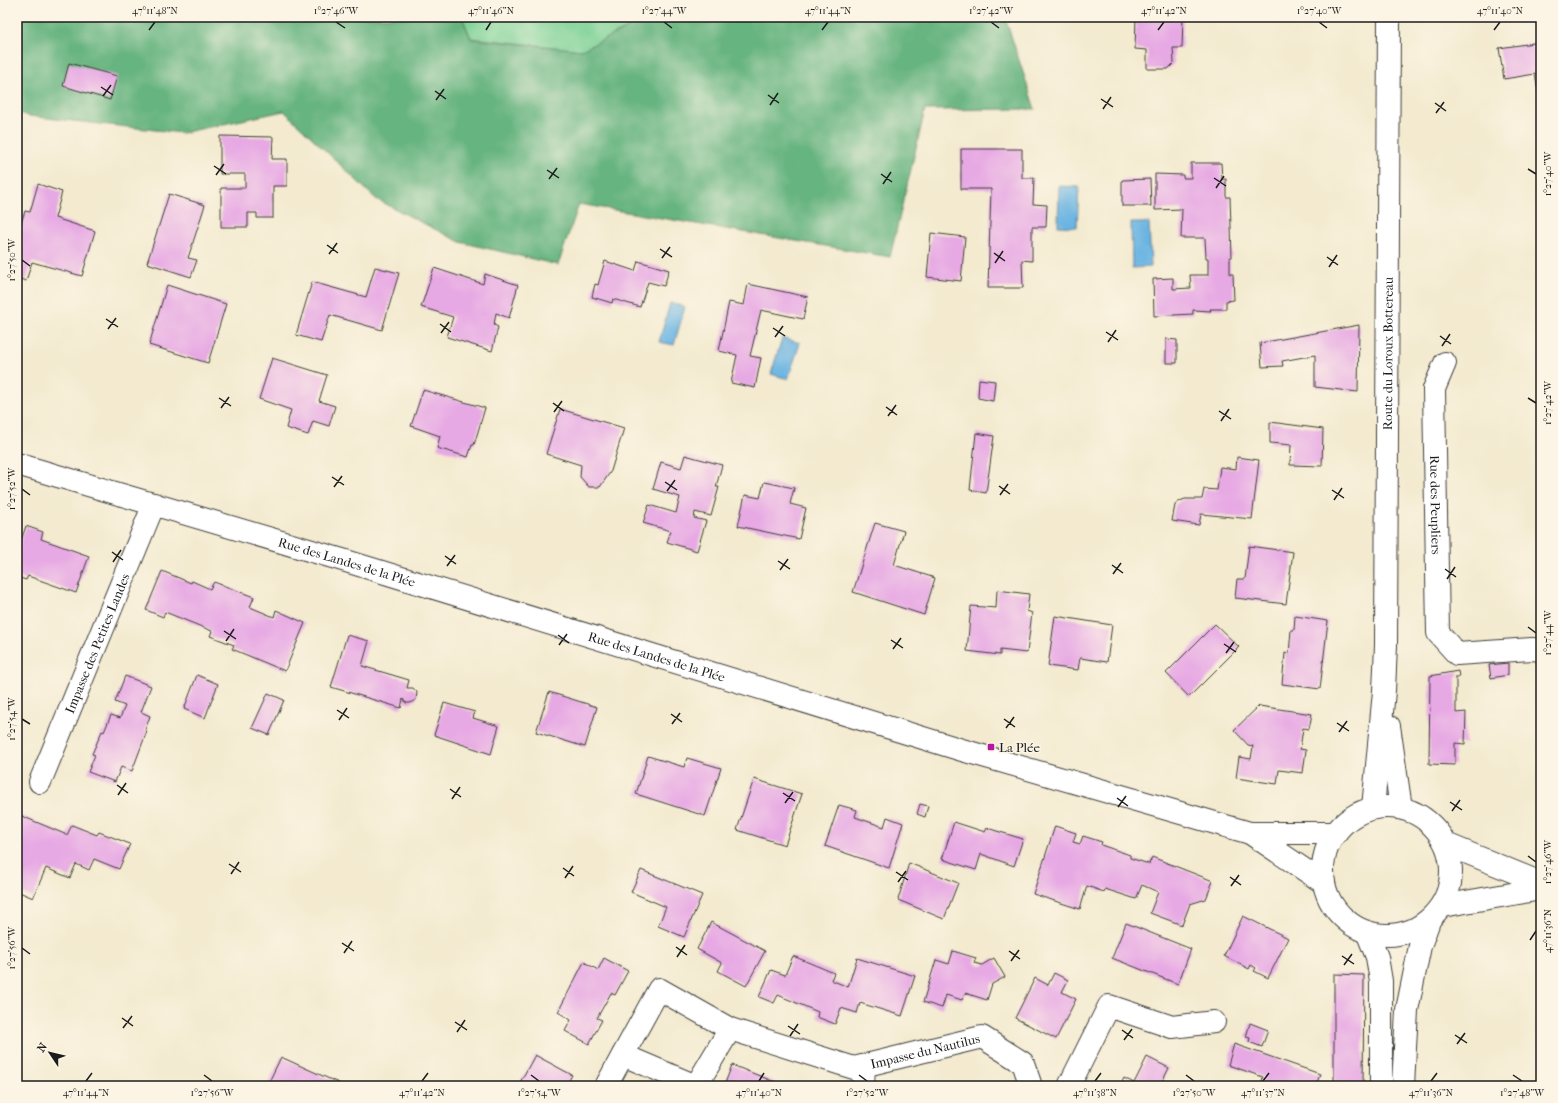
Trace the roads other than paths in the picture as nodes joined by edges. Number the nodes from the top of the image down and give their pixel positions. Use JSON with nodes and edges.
{"nodes":[{"id":1,"x":1389,"y":17,"type":"edge"},
{"id":2,"x":1445,"y":363,"type":"dead end"},
{"id":3,"x":17,"y":464,"type":"edge"},
{"id":4,"x":154,"y":504,"type":"junction"},
{"id":5,"x":1541,"y":650,"type":"edge"},
{"id":6,"x":1384,"y":691,"type":"junction"},
{"id":7,"x":40,"y":782,"type":"dead end"},
{"id":8,"x":1373,"y":808,"type":"junction"},
{"id":9,"x":1401,"y":808,"type":"junction"},
{"id":10,"x":1250,"y":833,"type":"junction"},
{"id":11,"x":1336,"y":833,"type":"junction"},
{"id":12,"x":1446,"y":844,"type":"junction"},
{"id":13,"x":1324,"y":883,"type":"junction"},
{"id":14,"x":1541,"y":883,"type":"edge"},
{"id":15,"x":1541,"y":888,"type":"edge"},
{"id":16,"x":1435,"y":914,"type":"junction"},
{"id":17,"x":1367,"y":932,"type":"junction"},
{"id":18,"x":1214,"y":1022,"type":"dead end"},
{"id":19,"x":730,"y":1029,"type":"junction"},
{"id":20,"x":623,"y":1055,"type":"junction"},
{"id":21,"x":864,"y":1076,"type":"edge"},
{"id":22,"x":606,"y":1086,"type":"edge"},
{"id":23,"x":1031,"y":1086,"type":"edge"},
{"id":24,"x":1069,"y":1086,"type":"edge"},
{"id":25,"x":1381,"y":1086,"type":"edge"},
{"id":26,"x":1404,"y":1086,"type":"edge"}],
"edges":[{"from":1,"to":6,"type":"street","name":"Route du Loroux Bottereau"},
{"from":2,"to":5,"type":"street","name":"Rue des Peupliers"},
{"from":3,"to":4,"type":"street","name":"Rue des Landes de la Plée"},
{"from":4,"to":7,"type":"street","name":"Impasse des Petites Landes"},
{"from":4,"to":10,"type":"street","name":"Rue des Landes de la Plée"},
{"from":6,"to":8,"type":"street","name":"Route du Loroux Bottereau"},
{"from":6,"to":9,"type":"street","name":"Route du Loroux Bottereau"},
{"from":8,"to":9,"type":"street"},
{"from":8,"to":11,"type":"street"},
{"from":9,"to":12,"type":"street"},
{"from":10,"to":11,"type":"street","name":"Rue des Landes de la Plée"},
{"from":10,"to":13,"type":"street","name":"Rue des Landes de la Plée"},
{"from":11,"to":13,"type":"street"},
{"from":12,"to":14,"type":"street"},
{"from":12,"to":16,"type":"street"},
{"from":13,"to":17,"type":"street"},
{"from":15,"to":16,"type":"street"},
{"from":16,"to":17,"type":"street"},
{"from":16,"to":26,"type":"street"},
{"from":17,"to":25,"type":"street"},
{"from":18,"to":24,"type":"street"},
{"from":19,"to":20,"type":"street"},
{"from":19,"to":20,"type":"street","name":"Impasse du Nautilus"},
{"from":19,"to":21,"type":"street","name":"Impasse du Nautilus"},
{"from":20,"to":22,"type":"street","name":"Impasse du Nautilus"},
{"from":21,"to":23,"type":"street","name":"Impasse du Nautilus"}]}
